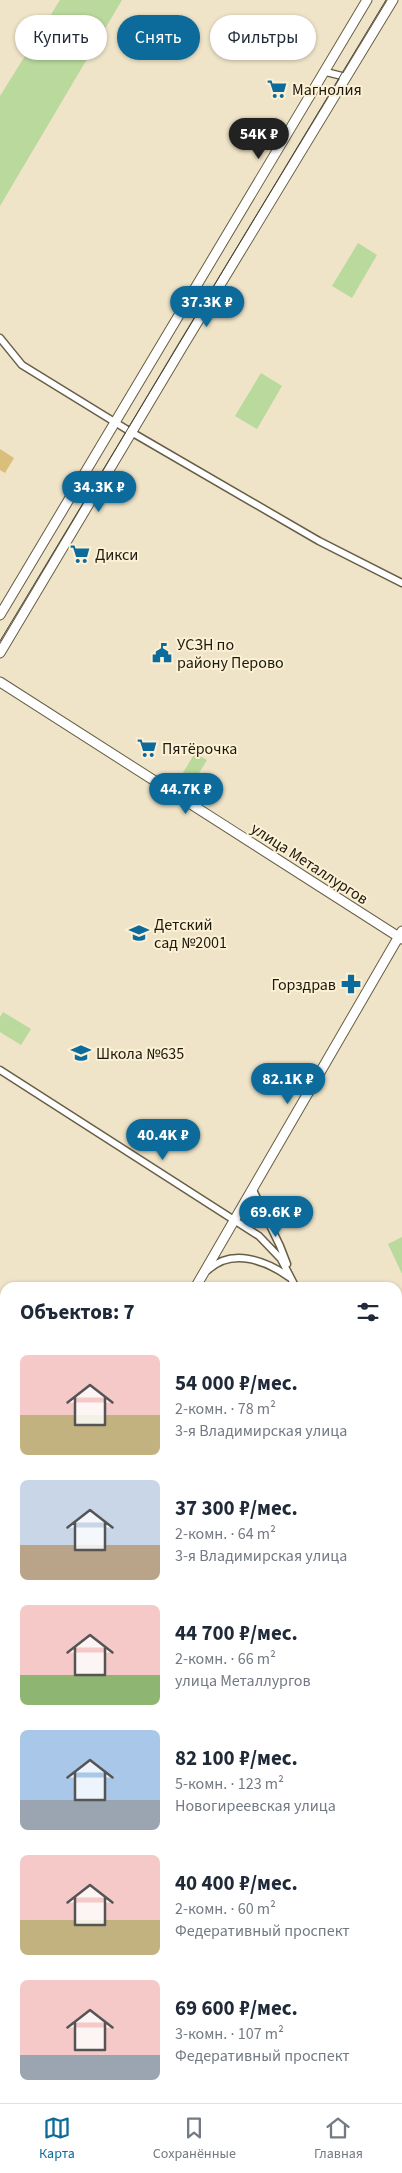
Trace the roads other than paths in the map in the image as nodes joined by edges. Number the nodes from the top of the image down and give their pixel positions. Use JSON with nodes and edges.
{"nodes":[{"id":1,"x":367,"y":0,"type":"edge"},
{"id":2,"x":393,"y":0,"type":"edge"},
{"id":3,"x":326,"y":72,"type":"junction"},
{"id":4,"x":346,"y":77,"type":"junction"},
{"id":5,"x":0,"y":338,"type":"edge"},
{"id":6,"x":115,"y":422,"type":"junction"},
{"id":7,"x":133,"y":433,"type":"junction"},
{"id":8,"x":402,"y":583,"type":"edge"},
{"id":9,"x":0,"y":615,"type":"edge"},
{"id":10,"x":0,"y":653,"type":"edge"},
{"id":11,"x":0,"y":682,"type":"edge"},
{"id":12,"x":401,"y":936,"type":"edge"},
{"id":13,"x":0,"y":1070,"type":"edge"},
{"id":14,"x":253,"y":1190,"type":"junction"},
{"id":15,"x":236,"y":1220,"type":"junction"},
{"id":16,"x":204,"y":1274,"type":"junction"},
{"id":17,"x":292,"y":1279,"type":"junction"},
{"id":18,"x":199,"y":1282,"type":"edge"},
{"id":19,"x":293,"y":1282,"type":"edge"}],
"edges":[{"from":1,"to":3,"type":"street"},
{"from":2,"to":4,"type":"street"},
{"from":3,"to":4,"type":"street"},
{"from":3,"to":6,"type":"street"},
{"from":4,"to":7,"type":"street"},
{"from":5,"to":6,"type":"street"},
{"from":6,"to":7,"type":"street"},
{"from":6,"to":9,"type":"street"},
{"from":7,"to":8,"type":"street"},
{"from":7,"to":10,"type":"street"},
{"from":11,"to":12,"type":"street","name":"улица Металлургов"},
{"from":12,"to":14,"type":"street"},
{"from":13,"to":15,"type":"street"},
{"from":14,"to":15,"type":"street"},
{"from":14,"to":17,"type":"street"},
{"from":15,"to":16,"type":"street"},
{"from":15,"to":17,"type":"street"},
{"from":16,"to":17,"type":"street"},
{"from":16,"to":18,"type":"street"},
{"from":17,"to":19,"type":"street"}]}
